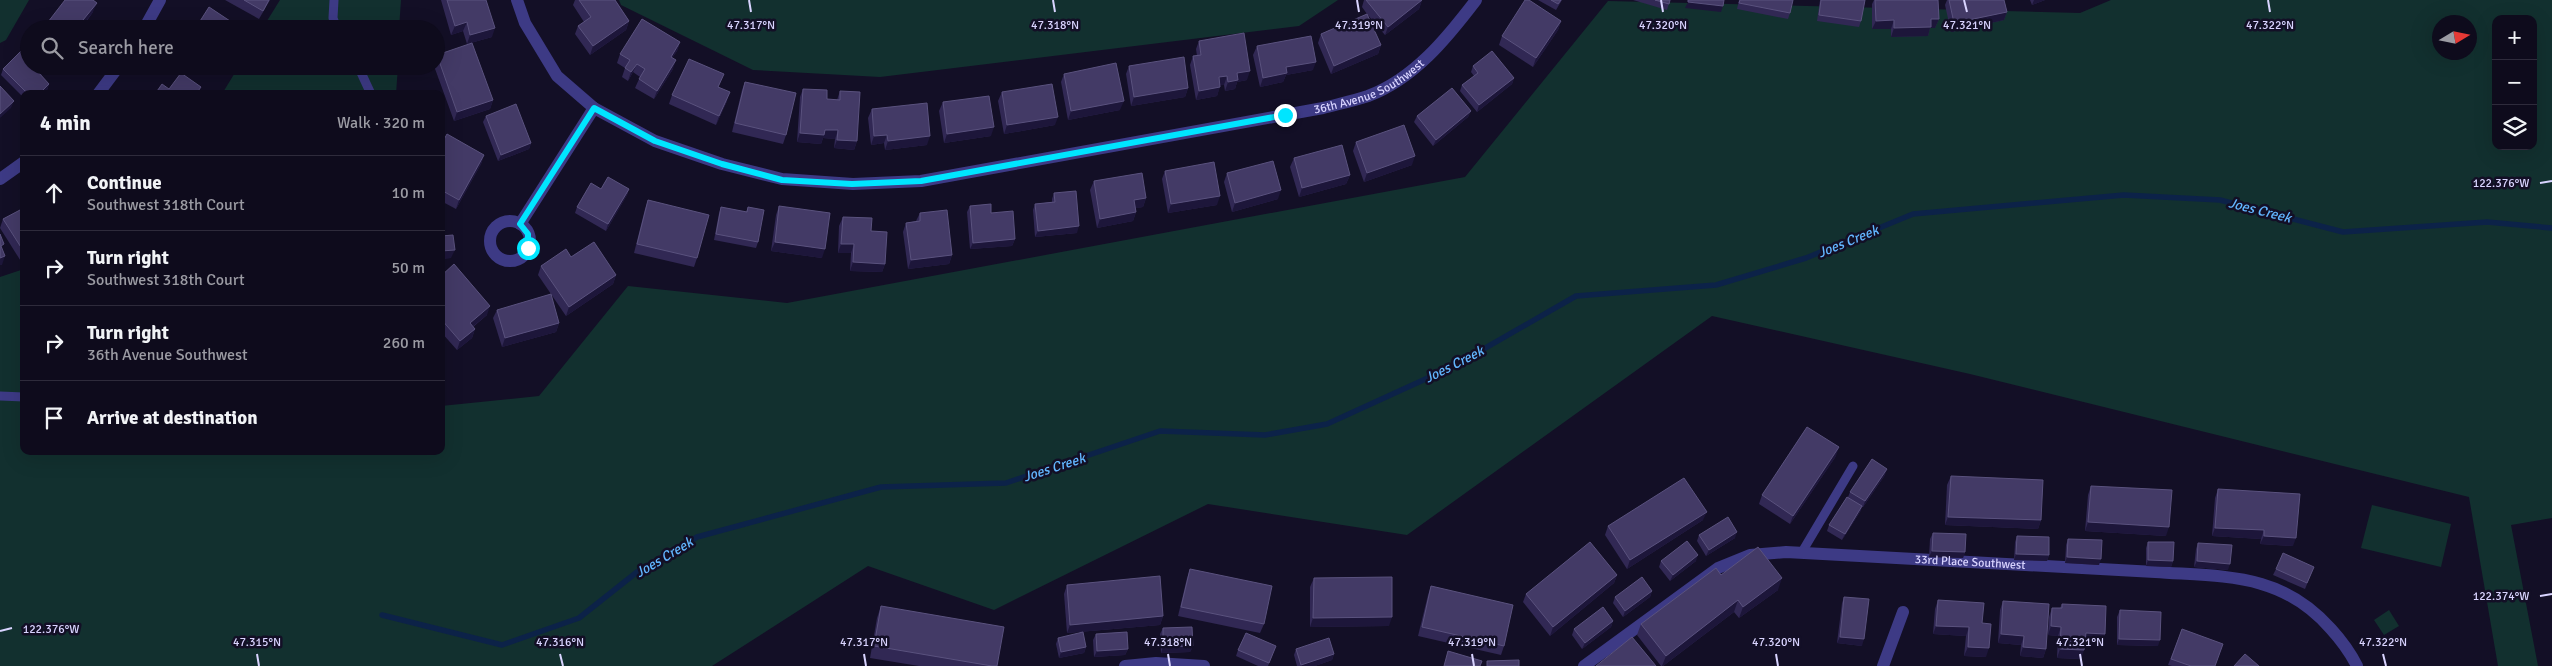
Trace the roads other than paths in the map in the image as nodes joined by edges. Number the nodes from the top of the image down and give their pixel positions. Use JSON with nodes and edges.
{"nodes":[{"id":1,"x":160,"y":0,"type":"edge"},
{"id":2,"x":334,"y":0,"type":"edge"},
{"id":3,"x":517,"y":0,"type":"edge"},
{"id":4,"x":1476,"y":0,"type":"edge"},
{"id":5,"x":149,"y":20,"type":"edge"},
{"id":6,"x":334,"y":20,"type":"edge"},
{"id":7,"x":112,"y":75,"type":"edge"},
{"id":8,"x":362,"y":75,"type":"edge"},
{"id":9,"x":101,"y":90,"type":"edge"},
{"id":10,"x":369,"y":90,"type":"edge"},
{"id":11,"x":594,"y":108,"type":"junction"},
{"id":12,"x":20,"y":165,"type":"edge"},
{"id":13,"x":0,"y":179,"type":"edge"},
{"id":14,"x":520,"y":224,"type":"dead end"},
{"id":15,"x":0,"y":396,"type":"edge"},
{"id":16,"x":20,"y":397,"type":"edge"},
{"id":17,"x":1853,"y":466,"type":"dead end"},
{"id":18,"x":1802,"y":552,"type":"junction"},
{"id":19,"x":1903,"y":612,"type":"dead end"},
{"id":20,"x":1125,"y":666,"type":"edge"},
{"id":21,"x":1204,"y":666,"type":"edge"},
{"id":22,"x":1584,"y":666,"type":"edge"},
{"id":23,"x":1883,"y":666,"type":"edge"},
{"id":24,"x":2357,"y":666,"type":"edge"}],
"edges":[{"from":1,"to":5,"type":"street"},
{"from":2,"to":6,"type":"lane"},
{"from":3,"to":11,"type":"street","name":"36th Avenue Southwest"},
{"from":4,"to":11,"type":"street","name":"36th Avenue Southwest"},
{"from":7,"to":9,"type":"street"},
{"from":8,"to":10,"type":"lane"},
{"from":11,"to":14,"type":"street"},
{"from":12,"to":13,"type":"street"},
{"from":15,"to":16,"type":"lane"},
{"from":17,"to":18,"type":"lane"},
{"from":18,"to":22,"type":"street","name":"33rd Place Southwest"},
{"from":18,"to":24,"type":"street","name":"33rd Place Southwest"},
{"from":19,"to":23,"type":"street"},
{"from":20,"to":21,"type":"street"}]}
